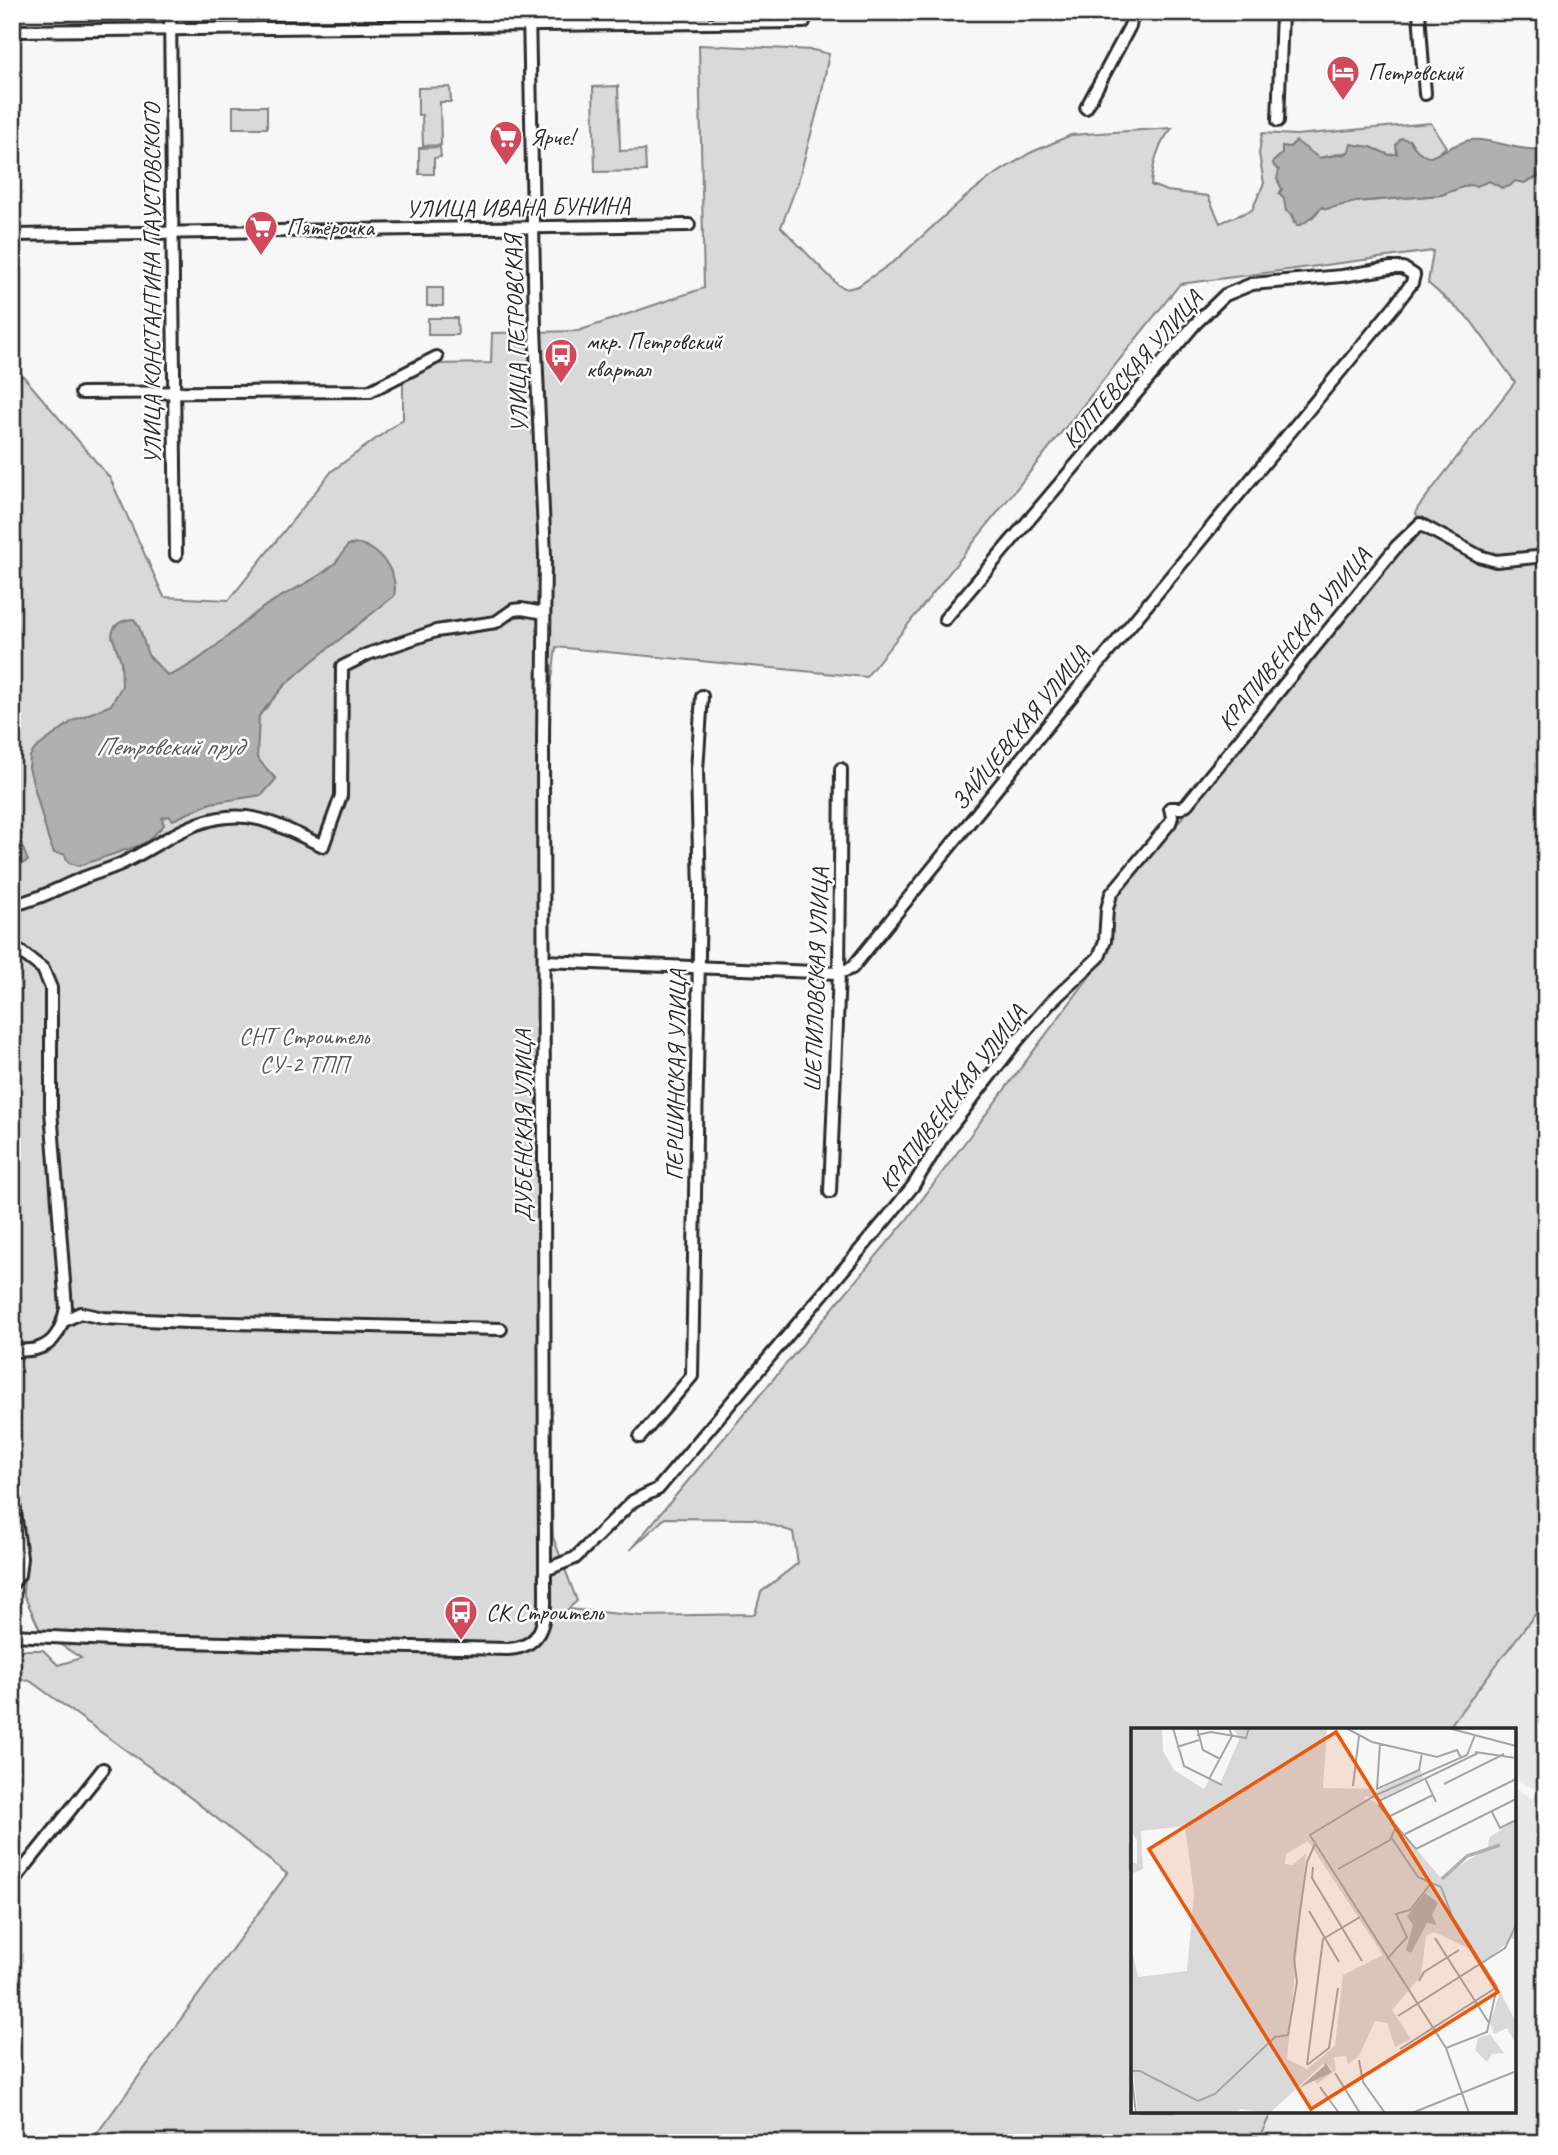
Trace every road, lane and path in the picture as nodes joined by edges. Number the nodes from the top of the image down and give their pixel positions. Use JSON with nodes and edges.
{"nodes":[{"id":1,"x":170,"y":12,"type":"edge"},
{"id":2,"x":529,"y":12,"type":"edge"},
{"id":3,"x":1133,"y":12,"type":"edge"},
{"id":4,"x":1282,"y":12,"type":"edge"},
{"id":5,"x":1419,"y":12,"type":"edge"},
{"id":6,"x":804,"y":22,"type":"dead end"},
{"id":7,"x":529,"y":25,"type":"junction"},
{"id":8,"x":170,"y":28,"type":"junction"},
{"id":9,"x":12,"y":31,"type":"edge"},
{"id":10,"x":1425,"y":94,"type":"dead end"},
{"id":11,"x":1086,"y":108,"type":"dead end"},
{"id":12,"x":1278,"y":121,"type":"dead end"},
{"id":13,"x":689,"y":225,"type":"dead end"},
{"id":14,"x":533,"y":229,"type":"junction"},
{"id":15,"x":174,"y":233,"type":"junction"},
{"id":16,"x":12,"y":235,"type":"edge"},
{"id":17,"x":1414,"y":275,"type":"joint"},
{"id":18,"x":437,"y":357,"type":"dead end"},
{"id":19,"x":173,"y":391,"type":"junction"},
{"id":20,"x":81,"y":393,"type":"dead end"},
{"id":21,"x":176,"y":555,"type":"dead end"},
{"id":22,"x":1546,"y":556,"type":"edge"},
{"id":23,"x":544,"y":613,"type":"junction"},
{"id":24,"x":945,"y":619,"type":"dead end"},
{"id":25,"x":702,"y":695,"type":"dead end"},
{"id":26,"x":842,"y":769,"type":"dead end"},
{"id":27,"x":12,"y":905,"type":"edge"},
{"id":28,"x":12,"y":945,"type":"edge"},
{"id":29,"x":544,"y":961,"type":"junction"},
{"id":30,"x":699,"y":967,"type":"junction"},
{"id":31,"x":839,"y":973,"type":"junction"},
{"id":32,"x":830,"y":1192,"type":"dead end"},
{"id":33,"x":64,"y":1321,"type":"junction"},
{"id":34,"x":501,"y":1329,"type":"dead end"},
{"id":35,"x":12,"y":1352,"type":"edge"},
{"id":36,"x":640,"y":1437,"type":"dead end"},
{"id":37,"x":12,"y":1488,"type":"edge"},
{"id":38,"x":545,"y":1570,"type":"junction"},
{"id":39,"x":13,"y":1584,"type":"edge"},
{"id":40,"x":12,"y":1635,"type":"edge"},
{"id":41,"x":103,"y":1769,"type":"dead end"},
{"id":42,"x":12,"y":1883,"type":"edge"}],
"edges":[{"from":1,"to":8,"type":"street","name":"УЛИЦА КОНСТАНТИНА ПАУСТОВСКОГО"},
{"from":2,"to":7,"type":"street","name":"УЛИЦА ПЕТРОВСКАЯ"},
{"from":3,"to":11,"type":"street"},
{"from":4,"to":12,"type":"street"},
{"from":5,"to":10,"type":"street"},
{"from":6,"to":7,"type":"street"},
{"from":7,"to":8,"type":"street"},
{"from":7,"to":14,"type":"street","name":"УЛИЦА ПЕТРОВСКАЯ"},
{"from":8,"to":9,"type":"street"},
{"from":8,"to":15,"type":"street","name":"УЛИЦА КОНСТАНТИНА ПАУСТОВСКОГО"},
{"from":13,"to":14,"type":"street","name":"УЛИЦА ИВАНА БУНИНА"},
{"from":14,"to":15,"type":"street","name":"УЛИЦА ИВАНА БУНИНА"},
{"from":14,"to":23,"type":"street","name":"УЛИЦА ПЕТРОВСКАЯ"},
{"from":15,"to":16,"type":"street","name":"УЛИЦА ИВАНА БУНИНА"},
{"from":15,"to":19,"type":"street","name":"УЛИЦА КОНСТАНТИНА ПАУСТОВСКОГО"},
{"from":17,"to":24,"type":"street","name":"КОПТЕВСКАЯ УЛИЦА"},
{"from":17,"to":31,"type":"street","name":"ЗАЙЦЕВСКАЯ УЛИЦА"},
{"from":18,"to":19,"type":"street"},
{"from":19,"to":20,"type":"street"},
{"from":19,"to":21,"type":"street","name":"УЛИЦА КОНСТАНТИНА ПАУСТОВСКОГО"},
{"from":22,"to":38,"type":"street","name":"КРАПИВЕНСКАЯ УЛИЦА"},
{"from":23,"to":27,"type":"street"},
{"from":23,"to":29,"type":"street","name":"ДУБЕНСКАЯ УЛИЦА"},
{"from":25,"to":30,"type":"street","name":"ПЕРШИНСКАЯ УЛИЦА"},
{"from":26,"to":31,"type":"street","name":"ШЕПИЛОВСКАЯ УЛИЦА"},
{"from":28,"to":33,"type":"street"},
{"from":29,"to":30,"type":"street"},
{"from":29,"to":38,"type":"street","name":"ДУБЕНСКАЯ УЛИЦА"},
{"from":30,"to":31,"type":"street"},
{"from":30,"to":36,"type":"street","name":"ПЕРШИНСКАЯ УЛИЦА"},
{"from":31,"to":32,"type":"street","name":"ШЕПИЛОВСКАЯ УЛИЦА"},
{"from":33,"to":34,"type":"street"},
{"from":33,"to":35,"type":"street"},
{"from":37,"to":39,"type":"street"},
{"from":38,"to":40,"type":"street","name":"ДУБЕНСКАЯ УЛИЦА"},
{"from":41,"to":42,"type":"street"}]}
